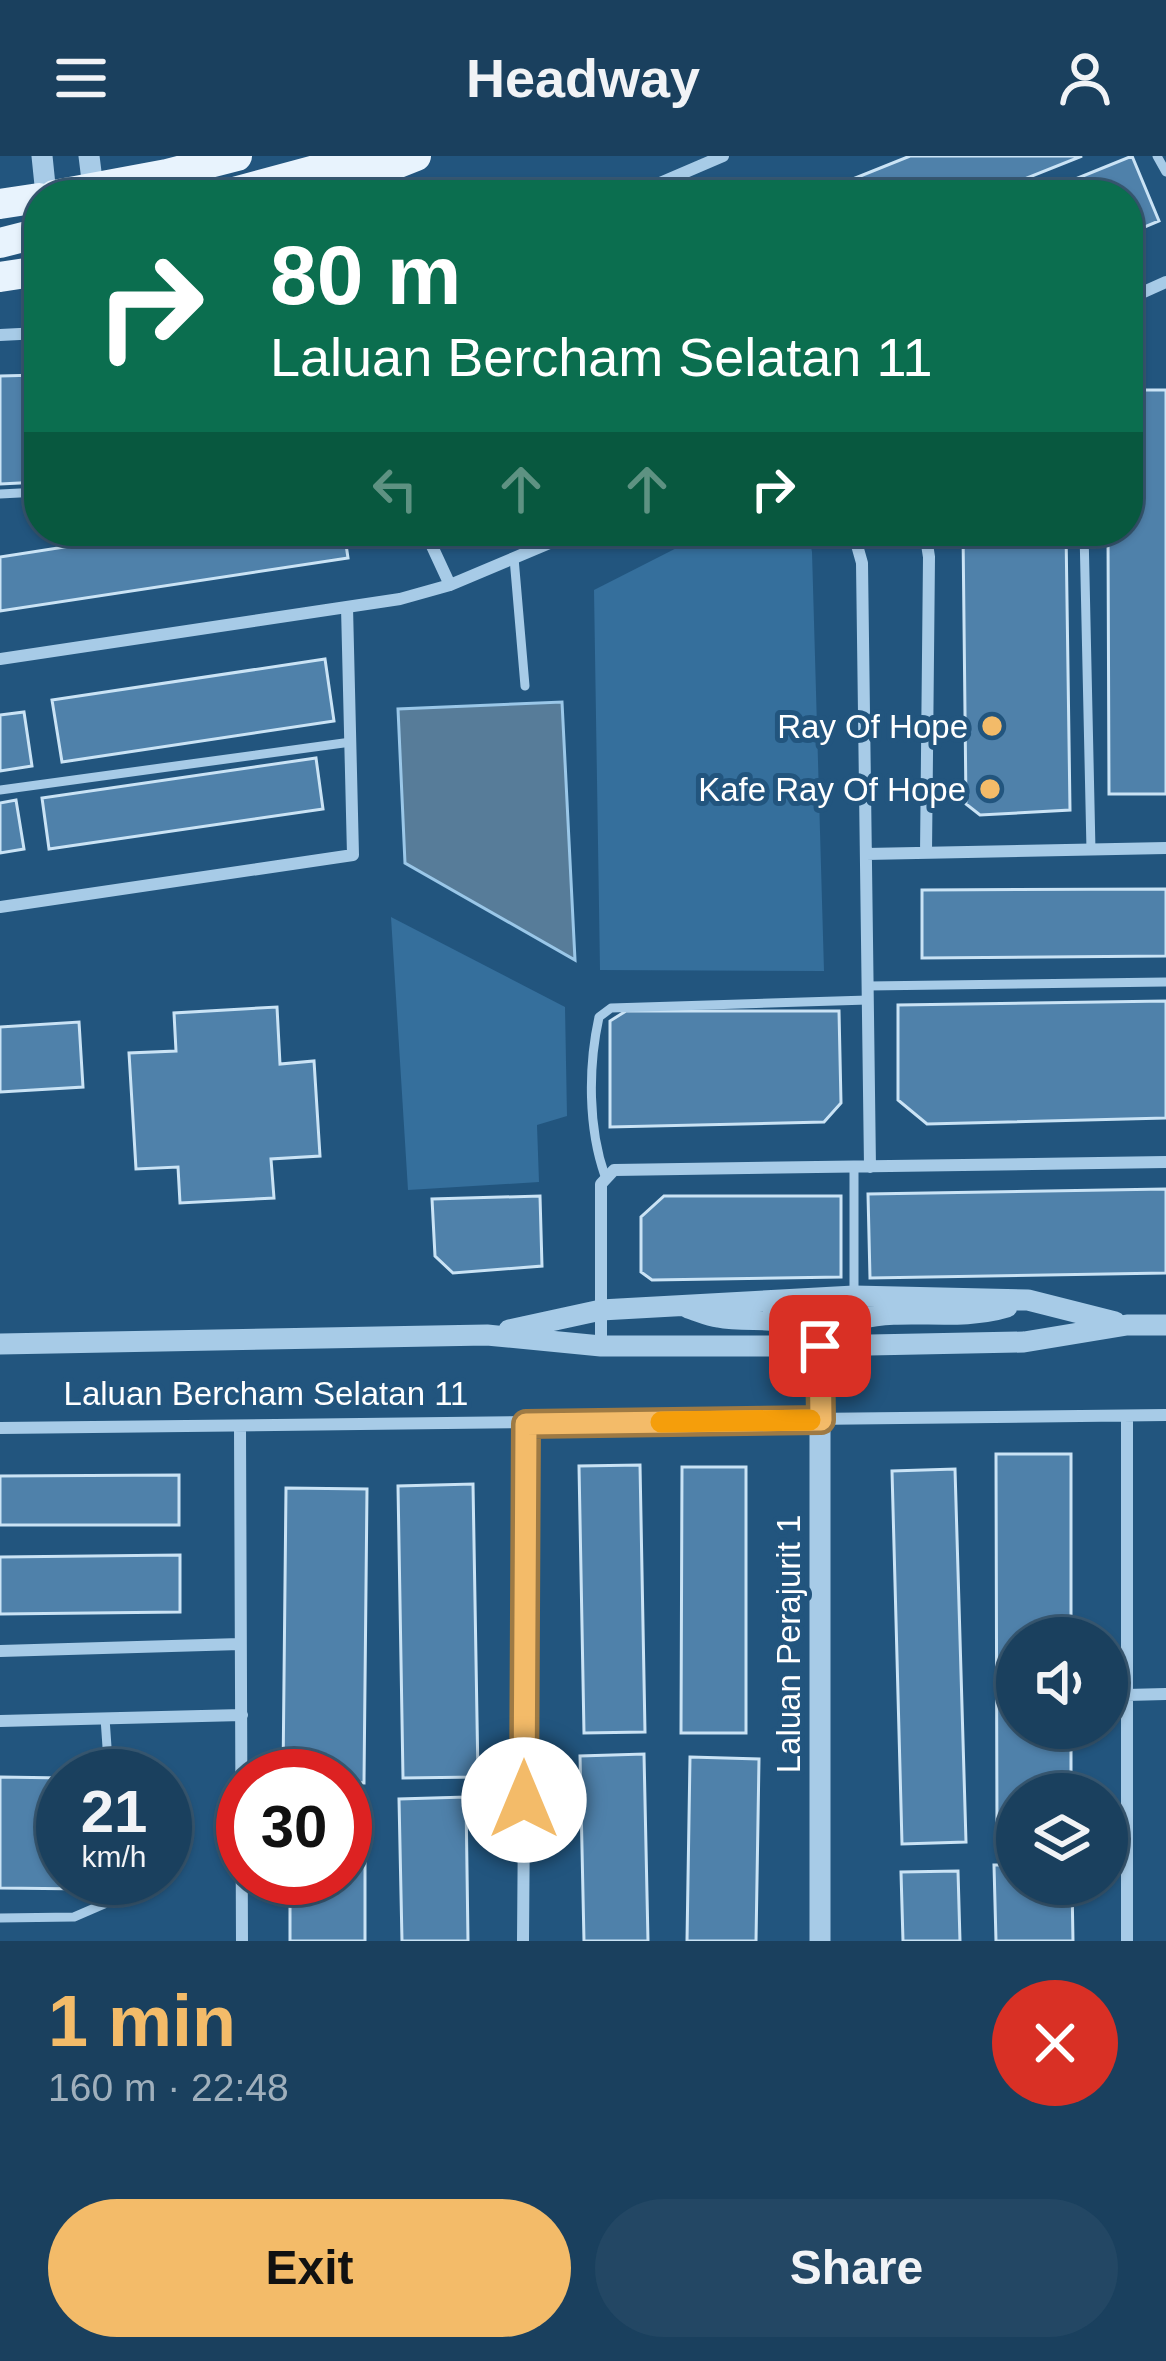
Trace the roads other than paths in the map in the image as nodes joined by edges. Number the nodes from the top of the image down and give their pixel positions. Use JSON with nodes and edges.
{"nodes":[{"id":1,"x":237,"y":156,"type":"edge"},
{"id":2,"x":368,"y":156,"type":"edge"},
{"id":3,"x":416,"y":156,"type":"edge"},
{"id":4,"x":723,"y":156,"type":"edge"},
{"id":5,"x":1157,"y":156,"type":"edge"},
{"id":6,"x":1166,"y":172,"type":"edge"},
{"id":7,"x":136,"y":180,"type":"edge"},
{"id":8,"x":279,"y":180,"type":"edge"},
{"id":9,"x":356,"y":180,"type":"edge"},
{"id":10,"x":667,"y":180,"type":"edge"},
{"id":11,"x":432,"y":546,"type":"edge"},
{"id":12,"x":542,"y":546,"type":"edge"},
{"id":13,"x":858,"y":546,"type":"edge"},
{"id":14,"x":927,"y":546,"type":"edge"},
{"id":15,"x":1084,"y":546,"type":"edge"},
{"id":16,"x":514,"y":558,"type":"junction"},
{"id":17,"x":450,"y":585,"type":"junction"},
{"id":18,"x":347,"y":608,"type":"junction"},
{"id":19,"x":0,"y":658,"type":"edge"},
{"id":20,"x":525,"y":686,"type":"dead end"},
{"id":21,"x":352,"y":742,"type":"junction"},
{"id":22,"x":0,"y":790,"type":"edge"},
{"id":23,"x":1166,"y":848,"type":"edge"},
{"id":24,"x":1090,"y":850,"type":"junction"},
{"id":25,"x":926,"y":853,"type":"junction"},
{"id":26,"x":866,"y":854,"type":"junction"},
{"id":27,"x":0,"y":907,"type":"edge"},
{"id":28,"x":1166,"y":982,"type":"edge"},
{"id":29,"x":868,"y":993,"type":"junction"},
{"id":30,"x":1166,"y":1162,"type":"edge"},
{"id":31,"x":854,"y":1167,"type":"junction"},
{"id":32,"x":871,"y":1167,"type":"junction"},
{"id":33,"x":605,"y":1176,"type":"junction"},
{"id":34,"x":854,"y":1295,"type":"junction"},
{"id":35,"x":1028,"y":1300,"type":"junction"},
{"id":36,"x":676,"y":1304,"type":"junction"},
{"id":37,"x":601,"y":1310,"type":"junction"},
{"id":38,"x":1127,"y":1325,"type":"junction"},
{"id":39,"x":1166,"y":1325,"type":"edge"},
{"id":40,"x":487,"y":1335,"type":"junction"},
{"id":41,"x":0,"y":1344,"type":"edge"},
{"id":42,"x":601,"y":1346,"type":"junction"},
{"id":43,"x":820,"y":1346,"type":"junction"},
{"id":44,"x":1166,"y":1415,"type":"edge"},
{"id":45,"x":1127,"y":1416,"type":"junction"},
{"id":46,"x":821,"y":1420,"type":"junction"},
{"id":47,"x":526,"y":1424,"type":"junction"},
{"id":48,"x":241,"y":1427,"type":"junction"},
{"id":49,"x":0,"y":1428,"type":"edge"},
{"id":50,"x":1126,"y":1617,"type":"edge"},
{"id":51,"x":240,"y":1644,"type":"junction"},
{"id":52,"x":0,"y":1651,"type":"edge"},
{"id":53,"x":1166,"y":1694,"type":"edge"},
{"id":54,"x":1128,"y":1695,"type":"edge"},
{"id":55,"x":242,"y":1715,"type":"junction"},
{"id":56,"x":105,"y":1718,"type":"junction"},
{"id":57,"x":0,"y":1721,"type":"edge"},
{"id":58,"x":107,"y":1749,"type":"edge"},
{"id":59,"x":1126,"y":1749,"type":"edge"},
{"id":60,"x":102,"y":1905,"type":"edge"},
{"id":61,"x":0,"y":1918,"type":"edge"},
{"id":62,"x":242,"y":1941,"type":"edge"},
{"id":63,"x":523,"y":1941,"type":"edge"},
{"id":64,"x":820,"y":1941,"type":"edge"},
{"id":65,"x":1127,"y":1941,"type":"edge"}],
"edges":[{"from":1,"to":7,"type":"main road"},
{"from":2,"to":8,"type":"main road"},
{"from":3,"to":9,"type":"main road"},
{"from":4,"to":10,"type":"street"},
{"from":5,"to":6,"type":"lane"},
{"from":11,"to":17,"type":"street"},
{"from":12,"to":16,"type":"street"},
{"from":13,"to":26,"type":"street"},
{"from":14,"to":25,"type":"street"},
{"from":15,"to":24,"type":"lane"},
{"from":16,"to":17,"type":"street"},
{"from":16,"to":20,"type":"lane"},
{"from":17,"to":18,"type":"street"},
{"from":18,"to":19,"type":"street"},
{"from":18,"to":21,"type":"street"},
{"from":21,"to":22,"type":"lane"},
{"from":21,"to":27,"type":"street"},
{"from":23,"to":24,"type":"street"},
{"from":24,"to":25,"type":"street"},
{"from":25,"to":26,"type":"street"},
{"from":26,"to":29,"type":"street"},
{"from":28,"to":29,"type":"lane"},
{"from":29,"to":32,"type":"street"},
{"from":29,"to":33,"type":"lane"},
{"from":30,"to":32,"type":"street"},
{"from":31,"to":32,"type":"street"},
{"from":31,"to":33,"type":"street"},
{"from":31,"to":34,"type":"lane"},
{"from":33,"to":37,"type":"street"},
{"from":34,"to":35,"type":"street"},
{"from":34,"to":36,"type":"street"},
{"from":35,"to":38,"type":"street"},
{"from":35,"to":43,"type":"street"},
{"from":36,"to":37,"type":"street"},
{"from":36,"to":43,"type":"street"},
{"from":37,"to":40,"type":"street"},
{"from":37,"to":42,"type":"street"},
{"from":38,"to":39,"type":"street"},
{"from":38,"to":43,"type":"street"},
{"from":40,"to":41,"type":"street","name":"Laluan Bercham Selatan 11"},
{"from":40,"to":42,"type":"street"},
{"from":42,"to":43,"type":"street"},
{"from":43,"to":46,"type":"street","name":"Laluan Perajurit 1"},
{"from":44,"to":45,"type":"street","name":"Laluan Bercham Selatan 11"},
{"from":45,"to":46,"type":"street","name":"Laluan Bercham Selatan 11"},
{"from":45,"to":50,"type":"street"},
{"from":46,"to":47,"type":"street","name":"Laluan Bercham Selatan 11"},
{"from":46,"to":64,"type":"street","name":"Laluan Perajurit 1"},
{"from":47,"to":48,"type":"street","name":"Laluan Bercham Selatan 11"},
{"from":47,"to":63,"type":"street"},
{"from":48,"to":49,"type":"street","name":"Laluan Bercham Selatan 11"},
{"from":48,"to":51,"type":"street"},
{"from":51,"to":52,"type":"street"},
{"from":51,"to":55,"type":"street"},
{"from":53,"to":54,"type":"street"},
{"from":55,"to":56,"type":"street"},
{"from":55,"to":62,"type":"street"},
{"from":56,"to":57,"type":"street"},
{"from":56,"to":58,"type":"lane"},
{"from":59,"to":65,"type":"street"},
{"from":60,"to":61,"type":"lane"}]}
